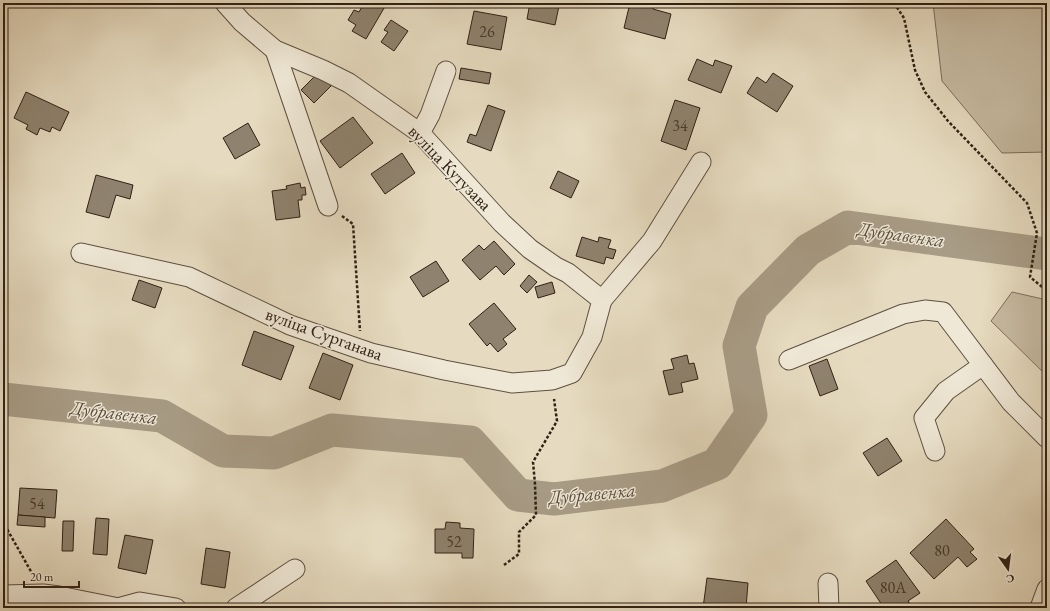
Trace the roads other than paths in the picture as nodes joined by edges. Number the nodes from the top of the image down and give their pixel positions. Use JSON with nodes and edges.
{"nodes":[{"id":1,"x":225,"y":3,"type":"edge"},
{"id":2,"x":275,"y":50,"type":"junction"},
{"id":3,"x":446,"y":71,"type":"dead end"},
{"id":4,"x":420,"y":133,"type":"junction"},
{"id":5,"x":701,"y":162,"type":"dead end"},
{"id":6,"x":328,"y":206,"type":"road end"},
{"id":7,"x":81,"y":254,"type":"dead end"},
{"id":8,"x":602,"y":300,"type":"junction"},
{"id":9,"x":789,"y":360,"type":"dead end"},
{"id":10,"x":983,"y":365,"type":"junction"},
{"id":11,"x":1047,"y":438,"type":"edge"},
{"id":12,"x":935,"y":451,"type":"dead end"},
{"id":13,"x":295,"y":569,"type":"dead end"},
{"id":14,"x":828,"y":583,"type":"dead end"},
{"id":15,"x":1047,"y":589,"type":"edge"},
{"id":16,"x":3,"y":594,"type":"edge"},
{"id":17,"x":119,"y":608,"type":"edge"},
{"id":18,"x":176,"y":608,"type":"edge"},
{"id":19,"x":236,"y":608,"type":"edge"},
{"id":20,"x":829,"y":608,"type":"edge"},
{"id":21,"x":1040,"y":608,"type":"edge"}],
"edges":[{"from":1,"to":2,"type":"street","name":"вуліца Кутузава"},
{"from":2,"to":4,"type":"street","name":"вуліца Кутузава"},
{"from":2,"to":6,"type":"street"},
{"from":3,"to":4,"type":"street"},
{"from":4,"to":8,"type":"street","name":"вуліца Кутузава"},
{"from":5,"to":8,"type":"street"},
{"from":7,"to":8,"type":"street","name":"вуліца Сурганава"},
{"from":9,"to":10,"type":"street"},
{"from":10,"to":11,"type":"street"},
{"from":10,"to":12,"type":"street"},
{"from":13,"to":19,"type":"street"},
{"from":14,"to":20,"type":"street"},
{"from":15,"to":21,"type":"street"},
{"from":16,"to":17,"type":"street"},
{"from":17,"to":18,"type":"street"}]}
